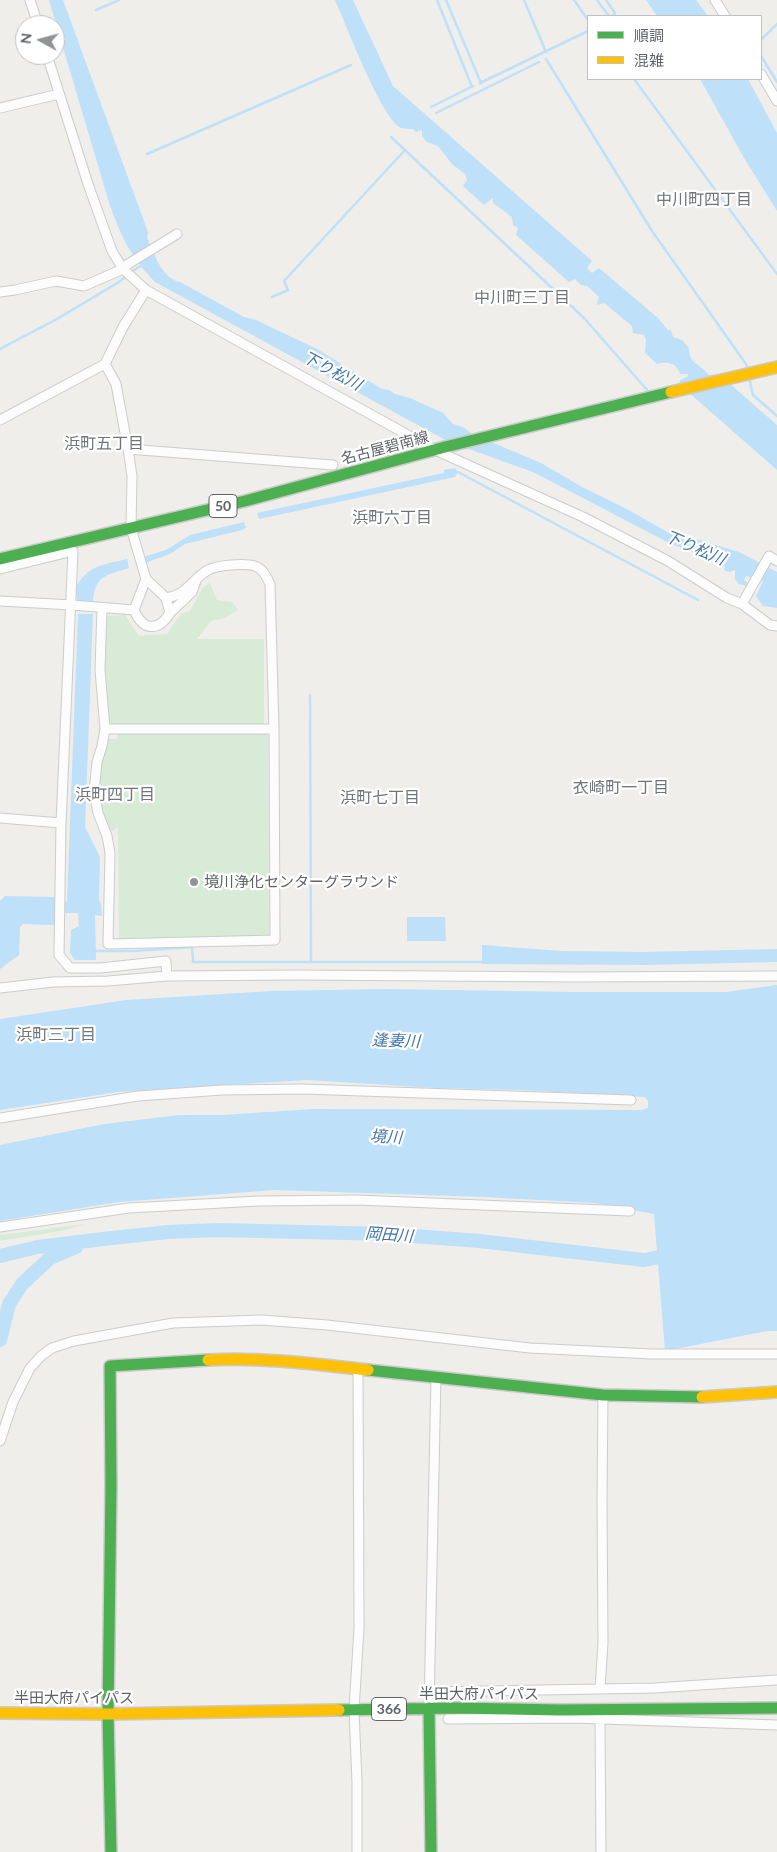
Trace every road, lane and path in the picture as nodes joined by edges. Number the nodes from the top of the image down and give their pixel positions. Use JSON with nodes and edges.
{"nodes":[{"id":1,"x":30,"y":0,"type":"edge"},
{"id":2,"x":715,"y":0,"type":"edge"},
{"id":3,"x":35,"y":15,"type":"edge"},
{"id":4,"x":724,"y":15,"type":"edge"},
{"id":5,"x":50,"y":65,"type":"edge"},
{"id":6,"x":762,"y":76,"type":"edge"},
{"id":7,"x":59,"y":94,"type":"junction"},
{"id":8,"x":777,"y":101,"type":"edge"},
{"id":9,"x":0,"y":108,"type":"edge"},
{"id":10,"x":177,"y":234,"type":"dead end"},
{"id":11,"x":127,"y":270,"type":"junction"},
{"id":12,"x":146,"y":290,"type":"junction"},
{"id":13,"x":0,"y":292,"type":"edge"},
{"id":14,"x":105,"y":364,"type":"junction"},
{"id":15,"x":777,"y":367,"type":"edge"},
{"id":16,"x":0,"y":420,"type":"edge"},
{"id":17,"x":440,"y":448,"type":"junction"},
{"id":18,"x":128,"y":449,"type":"junction"},
{"id":19,"x":333,"y":465,"type":"dead end"},
{"id":20,"x":131,"y":528,"type":"junction"},
{"id":21,"x":0,"y":559,"type":"edge"},
{"id":22,"x":773,"y":559,"type":"edge"},
{"id":23,"x":0,"y":569,"type":"edge"},
{"id":24,"x":146,"y":579,"type":"junction"},
{"id":25,"x":198,"y":579,"type":"junction"},
{"id":26,"x":166,"y":598,"type":"junction"},
{"id":27,"x":0,"y":602,"type":"edge"},
{"id":28,"x":743,"y":602,"type":"junction"},
{"id":29,"x":72,"y":605,"type":"junction"},
{"id":30,"x":102,"y":608,"type":"junction"},
{"id":31,"x":134,"y":610,"type":"junction"},
{"id":32,"x":170,"y":613,"type":"junction"},
{"id":33,"x":777,"y":626,"type":"edge"},
{"id":34,"x":106,"y":729,"type":"junction"},
{"id":35,"x":274,"y":729,"type":"junction"},
{"id":36,"x":0,"y":818,"type":"edge"},
{"id":37,"x":61,"y":823,"type":"junction"},
{"id":38,"x":167,"y":976,"type":"junction"},
{"id":39,"x":777,"y":976,"type":"edge"},
{"id":40,"x":0,"y":988,"type":"edge"},
{"id":41,"x":631,"y":1100,"type":"dead end"},
{"id":42,"x":0,"y":1118,"type":"edge"},
{"id":43,"x":630,"y":1211,"type":"dead end"},
{"id":44,"x":0,"y":1227,"type":"edge"},
{"id":45,"x":777,"y":1354,"type":"edge"},
{"id":46,"x":358,"y":1369,"type":"junction"},
{"id":47,"x":436,"y":1377,"type":"junction"},
{"id":48,"x":777,"y":1392,"type":"edge"},
{"id":49,"x":603,"y":1395,"type":"junction"},
{"id":50,"x":0,"y":1441,"type":"edge"},
{"id":51,"x":777,"y":1680,"type":"edge"},
{"id":52,"x":600,"y":1689,"type":"junction"},
{"id":53,"x":429,"y":1692,"type":"junction"},
{"id":54,"x":429,"y":1708,"type":"junction"},
{"id":55,"x":777,"y":1708,"type":"edge"},
{"id":56,"x":354,"y":1710,"type":"junction"},
{"id":57,"x":0,"y":1713,"type":"edge"},
{"id":58,"x":108,"y":1714,"type":"junction"},
{"id":59,"x":600,"y":1719,"type":"junction"},
{"id":60,"x":448,"y":1720,"type":"dead end"},
{"id":61,"x":777,"y":1725,"type":"edge"},
{"id":62,"x":112,"y":1852,"type":"edge"},
{"id":63,"x":357,"y":1852,"type":"edge"},
{"id":64,"x":431,"y":1852,"type":"edge"},
{"id":65,"x":601,"y":1852,"type":"edge"}],
"edges":[{"from":1,"to":3,"type":"street"},
{"from":2,"to":4,"type":"street"},
{"from":5,"to":7,"type":"street"},
{"from":6,"to":8,"type":"street"},
{"from":7,"to":9,"type":"street"},
{"from":7,"to":11,"type":"street"},
{"from":10,"to":11,"type":"street"},
{"from":11,"to":12,"type":"street"},
{"from":11,"to":13,"type":"street"},
{"from":12,"to":14,"type":"street"},
{"from":12,"to":17,"type":"street"},
{"from":14,"to":16,"type":"street"},
{"from":14,"to":18,"type":"street"},
{"from":15,"to":17,"type":"main road","name":"名古屋碧南線","number":"50"},
{"from":17,"to":20,"type":"main road","name":"名古屋碧南線","number":"50"},
{"from":17,"to":28,"type":"street"},
{"from":18,"to":19,"type":"street"},
{"from":18,"to":20,"type":"street"},
{"from":20,"to":21,"type":"main road","name":"名古屋碧南線","number":"50"},
{"from":20,"to":24,"type":"street"},
{"from":22,"to":28,"type":"street"},
{"from":23,"to":29,"type":"street"},
{"from":24,"to":26,"type":"street"},
{"from":24,"to":31,"type":"street"},
{"from":25,"to":26,"type":"street"},
{"from":25,"to":32,"type":"street"},
{"from":25,"to":35,"type":"street"},
{"from":26,"to":32,"type":"street"},
{"from":27,"to":29,"type":"street"},
{"from":28,"to":33,"type":"street"},
{"from":29,"to":30,"type":"street"},
{"from":29,"to":37,"type":"street"},
{"from":30,"to":31,"type":"street"},
{"from":30,"to":34,"type":"street"},
{"from":31,"to":32,"type":"street"},
{"from":34,"to":35,"type":"street"},
{"from":34,"to":35,"type":"street"},
{"from":36,"to":37,"type":"street"},
{"from":37,"to":38,"type":"street"},
{"from":38,"to":39,"type":"street"},
{"from":38,"to":40,"type":"street"},
{"from":41,"to":42,"type":"street"},
{"from":43,"to":44,"type":"street"},
{"from":45,"to":50,"type":"street"},
{"from":46,"to":47,"type":"main road"},
{"from":46,"to":56,"type":"street"},
{"from":46,"to":58,"type":"main road"},
{"from":47,"to":49,"type":"main road"},
{"from":47,"to":53,"type":"street"},
{"from":48,"to":49,"type":"main road"},
{"from":49,"to":52,"type":"street"},
{"from":51,"to":52,"type":"street"},
{"from":52,"to":53,"type":"street"},
{"from":53,"to":54,"type":"street"},
{"from":54,"to":55,"type":"main road","name":"半田大府パイパス","number":"366"},
{"from":54,"to":56,"type":"main road","name":"半田大府パイパス","number":"366"},
{"from":54,"to":64,"type":"main road"},
{"from":56,"to":58,"type":"main road","name":"半田大府パイパス","number":"366"},
{"from":56,"to":63,"type":"street"},
{"from":57,"to":58,"type":"main road","name":"半田大府パイパス","number":"366"},
{"from":58,"to":62,"type":"main road"},
{"from":59,"to":60,"type":"street"},
{"from":59,"to":61,"type":"street"},
{"from":59,"to":65,"type":"street"}]}
